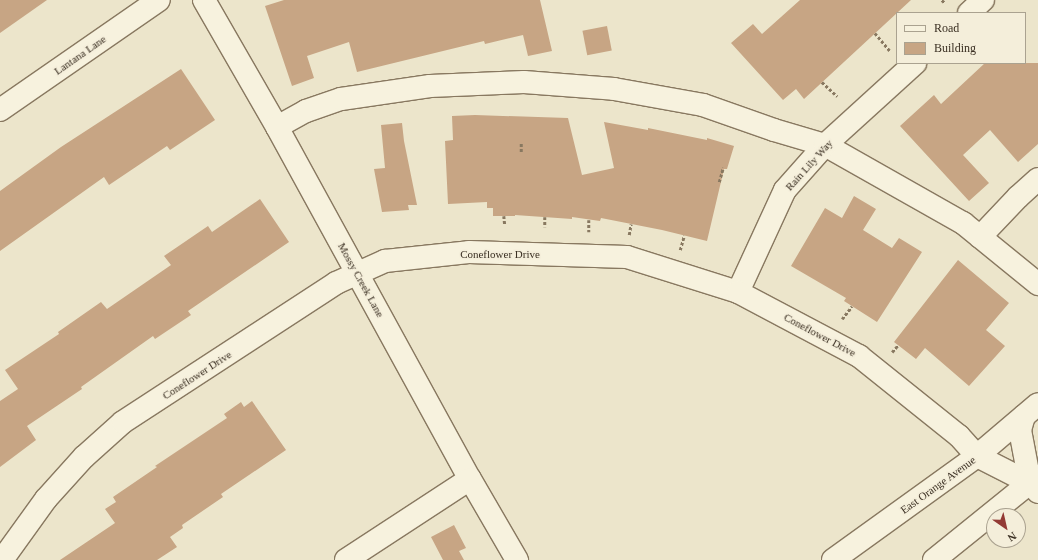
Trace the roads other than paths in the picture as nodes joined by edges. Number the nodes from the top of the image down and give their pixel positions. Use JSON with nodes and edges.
{"nodes":[{"id":1,"x":160,"y":0,"type":"edge"},
{"id":2,"x":204,"y":0,"type":"edge"},
{"id":3,"x":983,"y":0,"type":"edge"},
{"id":4,"x":970,"y":12,"type":"edge"},
{"id":5,"x":914,"y":64,"type":"edge"},
{"id":6,"x":0,"y":110,"type":"edge"},
{"id":7,"x":277,"y":127,"type":"junction"},
{"id":8,"x":825,"y":144,"type":"junction"},
{"id":9,"x":1038,"y":179,"type":"edge"},
{"id":10,"x":980,"y":237,"type":"junction"},
{"id":11,"x":357,"y":273,"type":"junction"},
{"id":12,"x":1038,"y":284,"type":"edge"},
{"id":13,"x":738,"y":292,"type":"junction"},
{"id":14,"x":1031,"y":410,"type":"edge"},
{"id":15,"x":978,"y":456,"type":"junction"},
{"id":16,"x":470,"y":479,"type":"junction"},
{"id":17,"x":1036,"y":484,"type":"edge"},
{"id":18,"x":2,"y":560,"type":"edge"},
{"id":19,"x":346,"y":560,"type":"edge"},
{"id":20,"x":517,"y":560,"type":"edge"},
{"id":21,"x":833,"y":560,"type":"edge"},
{"id":22,"x":934,"y":560,"type":"edge"}],
"edges":[{"from":1,"to":6,"type":"street","name":"Lantana Lane"},
{"from":2,"to":7,"type":"street","name":"Mossy Creek Lane"},
{"from":3,"to":4,"type":"street"},
{"from":5,"to":8,"type":"street","name":"Rain Lily Way"},
{"from":7,"to":8,"type":"street"},
{"from":7,"to":11,"type":"street","name":"Mossy Creek Lane"},
{"from":8,"to":10,"type":"street"},
{"from":8,"to":13,"type":"street","name":"Rain Lily Way"},
{"from":9,"to":10,"type":"street"},
{"from":10,"to":12,"type":"street"},
{"from":11,"to":13,"type":"street","name":"Coneflower Drive"},
{"from":11,"to":16,"type":"street","name":"Mossy Creek Lane"},
{"from":11,"to":18,"type":"street","name":"Coneflower Drive"},
{"from":13,"to":15,"type":"street","name":"Coneflower Drive"},
{"from":14,"to":15,"type":"street","name":"East Orange Avenue"},
{"from":14,"to":17,"type":"street"},
{"from":15,"to":17,"type":"street","name":"Coneflower Drive"},
{"from":15,"to":21,"type":"street","name":"East Orange Avenue"},
{"from":16,"to":19,"type":"street"},
{"from":16,"to":20,"type":"street","name":"Mossy Creek Lane"},
{"from":17,"to":22,"type":"street"}]}
